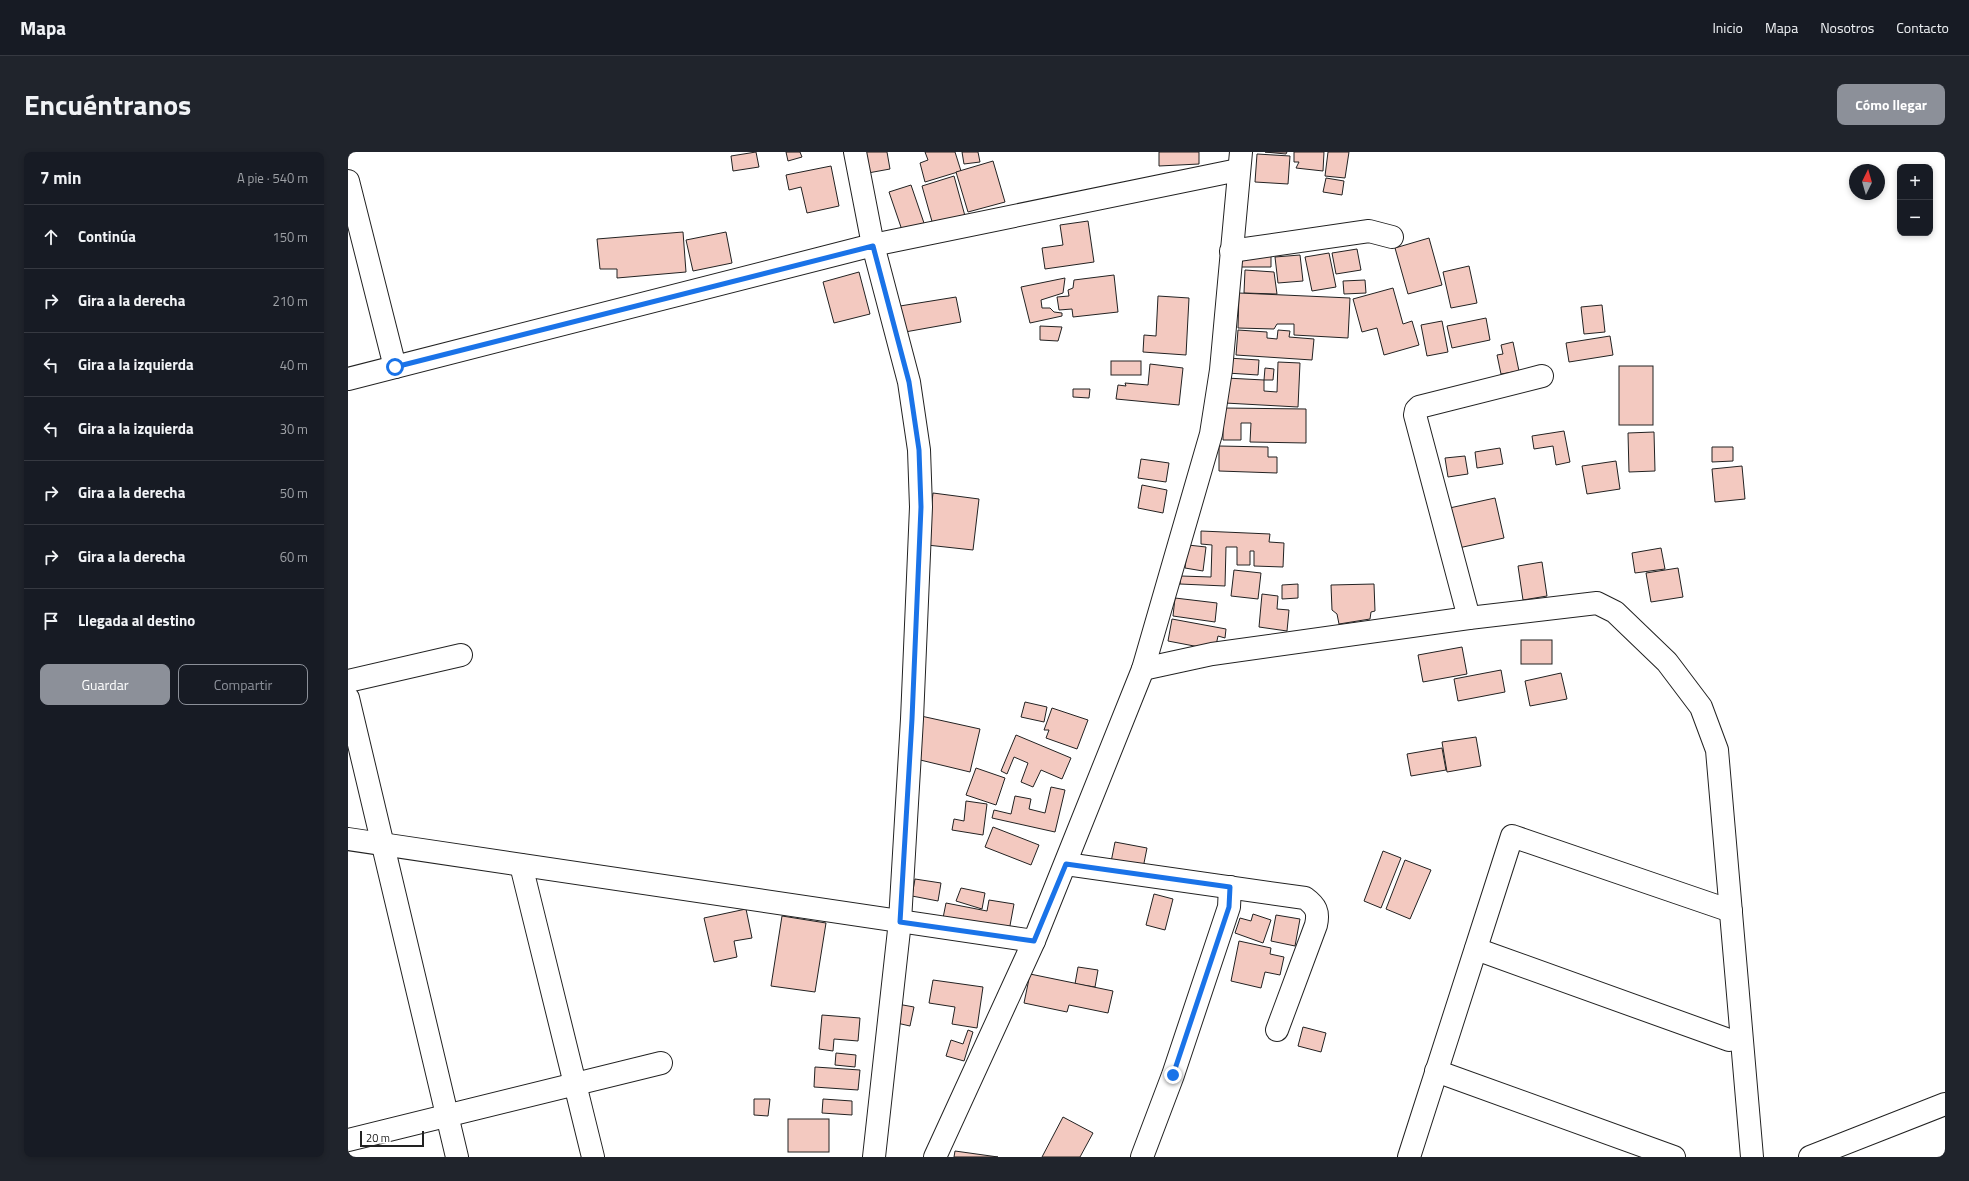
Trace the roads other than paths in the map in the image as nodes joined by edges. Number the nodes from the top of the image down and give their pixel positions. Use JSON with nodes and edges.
{"nodes":[{"id":1,"x":855,"y":152,"type":"edge"},
{"id":2,"x":1239,"y":161,"type":"edge"},
{"id":3,"x":348,"y":181,"type":"edge"},
{"id":4,"x":1392,"y":237,"type":"dead end"},
{"id":5,"x":873,"y":246,"type":"junction"},
{"id":6,"x":1232,"y":251,"type":"junction"},
{"id":7,"x":395,"y":367,"type":"junction"},
{"id":8,"x":1542,"y":376,"type":"dead end"},
{"id":9,"x":348,"y":379,"type":"edge"},
{"id":10,"x":1469,"y":618,"type":"junction"},
{"id":11,"x":461,"y":655,"type":"dead end"},
{"id":12,"x":1144,"y":669,"type":"junction"},
{"id":13,"x":348,"y":681,"type":"edge"},
{"id":14,"x":348,"y":698,"type":"edge"},
{"id":15,"x":348,"y":839,"type":"edge"},
{"id":16,"x":383,"y":844,"type":"junction"},
{"id":17,"x":1066,"y":864,"type":"junction"},
{"id":18,"x":521,"y":865,"type":"junction"},
{"id":19,"x":1230,"y":887,"type":"junction"},
{"id":20,"x":1731,"y":911,"type":"junction"},
{"id":21,"x":900,"y":922,"type":"junction"},
{"id":22,"x":1034,"y":941,"type":"junction"},
{"id":23,"x":1476,"y":949,"type":"junction"},
{"id":24,"x":1277,"y":1030,"type":"dead end"},
{"id":25,"x":1729,"y":1040,"type":"dead end"},
{"id":26,"x":661,"y":1063,"type":"dead end"},
{"id":27,"x":1436,"y":1071,"type":"junction"},
{"id":28,"x":575,"y":1084,"type":"junction"},
{"id":29,"x":1945,"y":1104,"type":"edge"},
{"id":30,"x":447,"y":1116,"type":"junction"},
{"id":31,"x":348,"y":1140,"type":"edge"},
{"id":32,"x":457,"y":1157,"type":"edge"},
{"id":33,"x":593,"y":1157,"type":"edge"},
{"id":34,"x":874,"y":1157,"type":"edge"},
{"id":35,"x":935,"y":1157,"type":"edge"},
{"id":36,"x":1142,"y":1157,"type":"edge"},
{"id":37,"x":1408,"y":1157,"type":"edge"},
{"id":38,"x":1674,"y":1157,"type":"edge"},
{"id":39,"x":1752,"y":1157,"type":"edge"},
{"id":40,"x":1810,"y":1157,"type":"edge"}],
"edges":[{"from":1,"to":5,"type":"street"},
{"from":2,"to":5,"type":"street"},
{"from":2,"to":6,"type":"street"},
{"from":3,"to":7,"type":"street"},
{"from":4,"to":6,"type":"street"},
{"from":5,"to":7,"type":"street"},
{"from":5,"to":21,"type":"street"},
{"from":6,"to":12,"type":"street"},
{"from":7,"to":9,"type":"street"},
{"from":8,"to":10,"type":"street"},
{"from":10,"to":12,"type":"street"},
{"from":10,"to":20,"type":"street"},
{"from":11,"to":13,"type":"street"},
{"from":12,"to":17,"type":"street"},
{"from":14,"to":16,"type":"street"},
{"from":15,"to":16,"type":"street"},
{"from":16,"to":18,"type":"street"},
{"from":16,"to":30,"type":"street"},
{"from":17,"to":19,"type":"street"},
{"from":17,"to":22,"type":"street"},
{"from":18,"to":21,"type":"street"},
{"from":18,"to":28,"type":"street"},
{"from":19,"to":24,"type":"street"},
{"from":19,"to":36,"type":"street"},
{"from":20,"to":23,"type":"street"},
{"from":20,"to":39,"type":"street"},
{"from":21,"to":22,"type":"street"},
{"from":21,"to":34,"type":"street"},
{"from":22,"to":35,"type":"street"},
{"from":23,"to":25,"type":"street"},
{"from":23,"to":27,"type":"street"},
{"from":26,"to":28,"type":"street"},
{"from":27,"to":37,"type":"street"},
{"from":27,"to":38,"type":"street"},
{"from":28,"to":30,"type":"street"},
{"from":28,"to":33,"type":"street"},
{"from":29,"to":40,"type":"street"},
{"from":30,"to":31,"type":"street"},
{"from":30,"to":32,"type":"street"}]}
